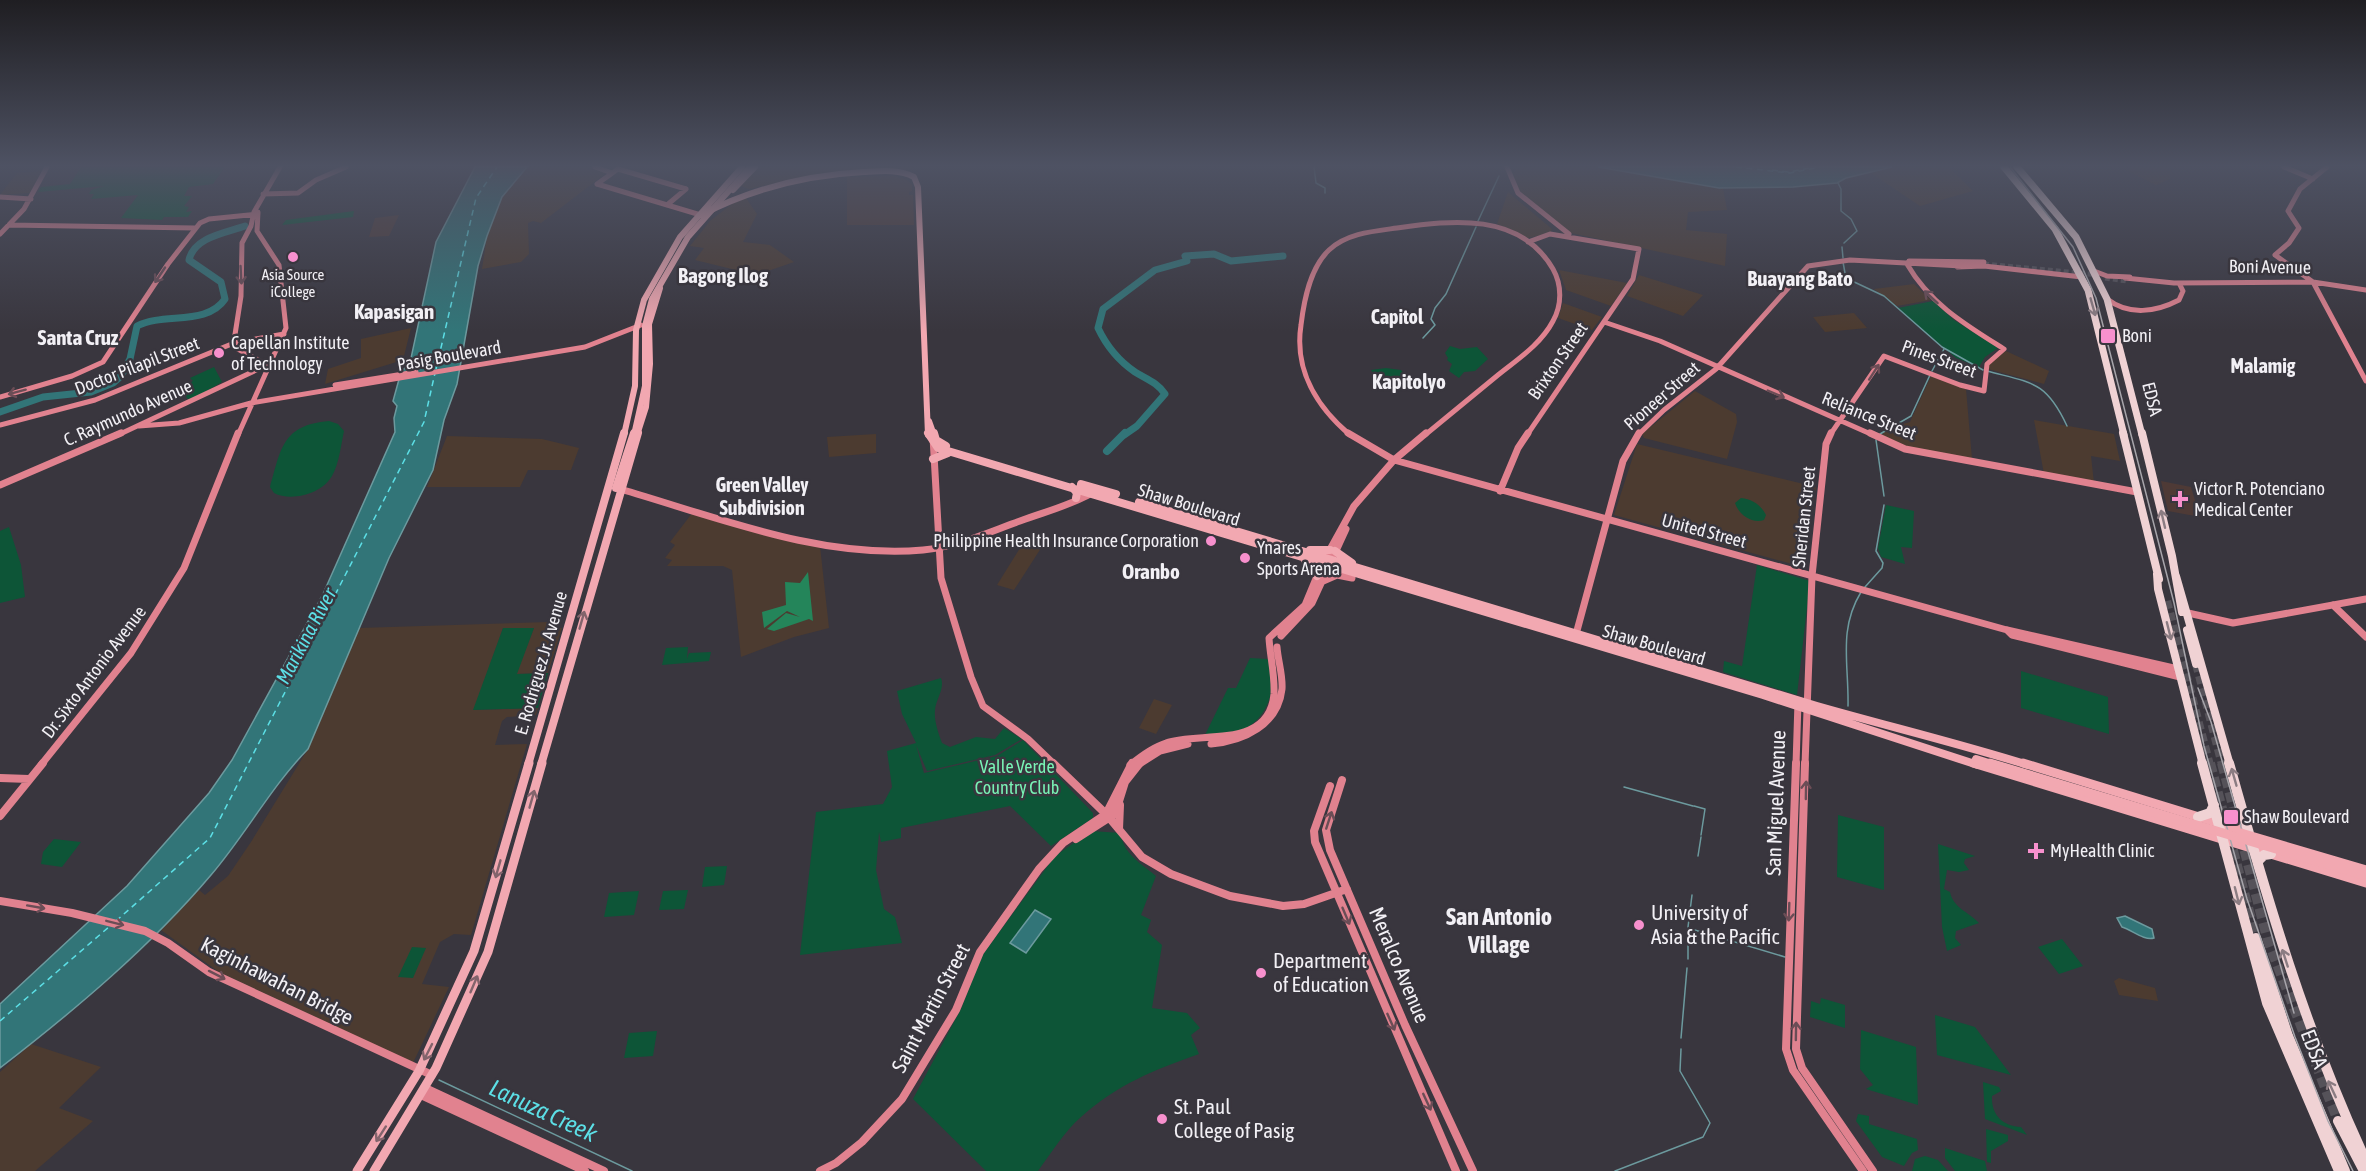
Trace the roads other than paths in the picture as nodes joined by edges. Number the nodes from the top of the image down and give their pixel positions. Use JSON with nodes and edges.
{"nodes":[{"id":1,"x":20,"y":222,"type":"edge"},
{"id":2,"x":52,"y":222,"type":"edge"},
{"id":3,"x":203,"y":222,"type":"edge"},
{"id":4,"x":252,"y":222,"type":"edge"},
{"id":5,"x":257,"y":222,"type":"edge"},
{"id":6,"x":695,"y":222,"type":"edge"},
{"id":7,"x":698,"y":222,"type":"edge"},
{"id":8,"x":702,"y":222,"type":"edge"},
{"id":9,"x":704,"y":222,"type":"edge"},
{"id":10,"x":917,"y":222,"type":"edge"},
{"id":11,"x":918,"y":222,"type":"edge"},
{"id":12,"x":1448,"y":222,"type":"edge"},
{"id":13,"x":1458,"y":222,"type":"edge"},
{"id":14,"x":1549,"y":222,"type":"edge"},
{"id":15,"x":2049,"y":222,"type":"edge"},
{"id":16,"x":2064,"y":222,"type":"edge"},
{"id":17,"x":2295,"y":222,"type":"edge"},
{"id":18,"x":11,"y":223,"type":"junction"},
{"id":19,"x":195,"y":225,"type":"junction"},
{"id":20,"x":1555,"y":227,"type":"junction"},
{"id":21,"x":0,"y":234,"type":"edge"},
{"id":22,"x":1550,"y":234,"type":"junction"},
{"id":23,"x":1566,"y":236,"type":"junction"},
{"id":24,"x":1574,"y":237,"type":"junction"},
{"id":25,"x":1528,"y":242,"type":"junction"},
{"id":26,"x":919,"y":244,"type":"junction"},
{"id":27,"x":1908,"y":263,"type":"junction"},
{"id":28,"x":1961,"y":264,"type":"dead end"},
{"id":29,"x":2094,"y":271,"type":"junction"},
{"id":30,"x":2081,"y":274,"type":"junction"},
{"id":31,"x":654,"y":277,"type":"junction"},
{"id":32,"x":664,"y":278,"type":"junction"},
{"id":33,"x":2116,"y":278,"type":"junction"},
{"id":34,"x":2098,"y":279,"type":"junction"},
{"id":35,"x":2126,"y":279,"type":"tunnel mouth"},
{"id":36,"x":2177,"y":284,"type":"junction"},
{"id":37,"x":2314,"y":284,"type":"junction"},
{"id":38,"x":2366,"y":291,"type":"edge"},
{"id":39,"x":2107,"y":299,"type":"junction"},
{"id":40,"x":649,"y":321,"type":"junction"},
{"id":41,"x":1604,"y":322,"type":"junction"},
{"id":42,"x":637,"y":324,"type":"junction"},
{"id":43,"x":284,"y":334,"type":"junction"},
{"id":44,"x":234,"y":343,"type":"junction"},
{"id":45,"x":650,"y":352,"type":"junction"},
{"id":46,"x":637,"y":355,"type":"junction"},
{"id":47,"x":1884,"y":356,"type":"joint"},
{"id":48,"x":267,"y":365,"type":"junction"},
{"id":49,"x":1717,"y":369,"type":"junction"},
{"id":50,"x":2366,"y":381,"type":"edge"},
{"id":51,"x":0,"y":397,"type":"edge"},
{"id":52,"x":252,"y":400,"type":"junction"},
{"id":53,"x":1839,"y":422,"type":"junction"},
{"id":54,"x":0,"y":425,"type":"edge"},
{"id":55,"x":139,"y":426,"type":"junction"},
{"id":56,"x":934,"y":439,"type":"junction"},
{"id":57,"x":952,"y":453,"type":"junction"},
{"id":58,"x":933,"y":459,"type":"junction"},
{"id":59,"x":1393,"y":460,"type":"junction"},
{"id":60,"x":0,"y":479,"type":"edge"},
{"id":61,"x":8,"y":482,"type":"junction"},
{"id":62,"x":0,"y":485,"type":"edge"},
{"id":63,"x":1072,"y":487,"type":"junction"},
{"id":64,"x":616,"y":488,"type":"junction"},
{"id":65,"x":1092,"y":490,"type":"junction"},
{"id":66,"x":1500,"y":490,"type":"junction"},
{"id":67,"x":2137,"y":492,"type":"junction"},
{"id":68,"x":1076,"y":498,"type":"junction"},
{"id":69,"x":1060,"y":506,"type":"junction"},
{"id":70,"x":1607,"y":520,"type":"junction"},
{"id":71,"x":597,"y":525,"type":"junction"},
{"id":72,"x":938,"y":548,"type":"junction"},
{"id":73,"x":1304,"y":554,"type":"junction"},
{"id":74,"x":1329,"y":558,"type":"junction"},
{"id":75,"x":1342,"y":570,"type":"junction"},
{"id":76,"x":2157,"y":574,"type":"junction"},
{"id":77,"x":1812,"y":576,"type":"junction"},
{"id":78,"x":2176,"y":576,"type":"junction"},
{"id":79,"x":1352,"y":578,"type":"joint"},
{"id":80,"x":1319,"y":579,"type":"junction"},
{"id":81,"x":1394,"y":585,"type":"junction"},
{"id":82,"x":1384,"y":586,"type":"dead end"},
{"id":83,"x":2366,"y":599,"type":"edge"},
{"id":84,"x":2166,"y":601,"type":"tunnel mouth"},
{"id":85,"x":2334,"y":605,"type":"junction"},
{"id":86,"x":2188,"y":614,"type":"junction"},
{"id":87,"x":2007,"y":630,"type":"joint"},
{"id":88,"x":1279,"y":635,"type":"junction"},
{"id":89,"x":1575,"y":636,"type":"junction"},
{"id":90,"x":2366,"y":637,"type":"edge"},
{"id":91,"x":1274,"y":646,"type":"junction"},
{"id":92,"x":2196,"y":663,"type":"tunnel mouth"},
{"id":93,"x":2175,"y":672,"type":"junction"},
{"id":94,"x":1803,"y":703,"type":"junction"},
{"id":95,"x":1901,"y":730,"type":"junction"},
{"id":96,"x":1929,"y":747,"type":"junction"},
{"id":97,"x":1976,"y":756,"type":"junction"},
{"id":98,"x":0,"y":778,"type":"edge"},
{"id":99,"x":29,"y":779,"type":"junction"},
{"id":100,"x":1342,"y":780,"type":"dead end"},
{"id":101,"x":1330,"y":786,"type":"dead end"},
{"id":102,"x":2111,"y":789,"type":"junction"},
{"id":103,"x":1120,"y":803,"type":"junction"},
{"id":104,"x":2214,"y":804,"type":"junction"},
{"id":105,"x":2112,"y":805,"type":"junction"},
{"id":106,"x":2129,"y":811,"type":"joint"},
{"id":107,"x":0,"y":816,"type":"edge"},
{"id":108,"x":1108,"y":816,"type":"junction"},
{"id":109,"x":1794,"y":818,"type":"junction"},
{"id":110,"x":2198,"y":818,"type":"junction"},
{"id":111,"x":1804,"y":822,"type":"junction"},
{"id":112,"x":1119,"y":828,"type":"junction"},
{"id":113,"x":2221,"y":831,"type":"junction"},
{"id":114,"x":2252,"y":841,"type":"junction"},
{"id":115,"x":1330,"y":850,"type":"junction"},
{"id":116,"x":1320,"y":854,"type":"junction"},
{"id":117,"x":2271,"y":854,"type":"junction"},
{"id":118,"x":2258,"y":861,"type":"junction"},
{"id":119,"x":2327,"y":863,"type":"junction"},
{"id":120,"x":2366,"y":872,"type":"edge"},
{"id":121,"x":2366,"y":883,"type":"edge"},
{"id":122,"x":1347,"y":889,"type":"junction"},
{"id":123,"x":1336,"y":892,"type":"junction"},
{"id":124,"x":0,"y":901,"type":"edge"},
{"id":125,"x":1367,"y":936,"type":"junction"},
{"id":126,"x":2256,"y":938,"type":"tunnel mouth"},
{"id":127,"x":1356,"y":940,"type":"junction"},
{"id":128,"x":419,"y":1071,"type":"junction"},
{"id":129,"x":432,"y":1075,"type":"junction"},
{"id":130,"x":421,"y":1090,"type":"junction"},
{"id":131,"x":405,"y":1096,"type":"junction"},
{"id":132,"x":2338,"y":1122,"type":"tunnel mouth"},
{"id":133,"x":2331,"y":1156,"type":"junction"},
{"id":134,"x":2366,"y":1161,"type":"edge"},
{"id":135,"x":1455,"y":1168,"type":"edge"},
{"id":136,"x":357,"y":1171,"type":"edge"},
{"id":137,"x":374,"y":1171,"type":"edge"},
{"id":138,"x":585,"y":1171,"type":"edge"},
{"id":139,"x":604,"y":1171,"type":"edge"},
{"id":140,"x":820,"y":1171,"type":"edge"},
{"id":141,"x":1472,"y":1171,"type":"edge"},
{"id":142,"x":1863,"y":1171,"type":"edge"},
{"id":143,"x":1873,"y":1171,"type":"edge"},
{"id":144,"x":2334,"y":1171,"type":"edge"},
{"id":145,"x":2338,"y":1171,"type":"edge"},
{"id":146,"x":2345,"y":1171,"type":"edge"},
{"id":147,"x":2364,"y":1171,"type":"edge"}],
"edges":[{"from":1,"to":18,"type":"main road"},
{"from":2,"to":19,"type":"main road"},
{"from":3,"to":19,"type":"main road"},
{"from":4,"to":44,"type":"main road","one_way":true},
{"from":5,"to":43,"type":"main road"},
{"from":6,"to":31,"type":"main road","name":"E. Rodriguez Jr. Avenue"},
{"from":7,"to":64,"type":"main road","bridge":true},
{"from":8,"to":64,"type":"main road","bridge":true},
{"from":9,"to":32,"type":"main road","name":"E. Rodriguez Jr. Avenue"},
{"from":10,"to":26,"type":"main road"},
{"from":11,"to":26,"type":"main road"},
{"from":12,"to":59,"type":"main road","name":"United Street"},
{"from":13,"to":25,"type":"main road","name":"United Street"},
{"from":14,"to":20,"type":"main road"},
{"from":15,"to":30,"type":"highway","name":"EDSA"},
{"from":16,"to":29,"type":"highway","name":"EDSA"},
{"from":17,"to":37,"type":"main road"},
{"from":18,"to":19,"type":"main road"},
{"from":18,"to":21,"type":"main road"},
{"from":19,"to":51,"type":"main road","one_way":true},
{"from":20,"to":22,"type":"main road"},
{"from":20,"to":23,"type":"main road"},
{"from":20,"to":24,"type":"main road"},
{"from":22,"to":23,"type":"main road"},
{"from":22,"to":25,"type":"main road"},
{"from":23,"to":24,"type":"main road"},
{"from":24,"to":41,"type":"main road","name":"Brixton Street"},
{"from":25,"to":59,"type":"main road"},
{"from":26,"to":56,"type":"main road"},
{"from":27,"to":28,"type":"main road","name":"Pioneer Street"},
{"from":27,"to":30,"type":"main road","name":"Pioneer Street"},
{"from":47,"to":27,"type":"main road","name":"Pines Street","one_way":true},
{"from":27,"to":49,"type":"main road","name":"Pioneer Street"},
{"from":29,"to":33,"type":"main road","name":"Boni Avenue"},
{"from":29,"to":34,"type":"highway","name":"EDSA"},
{"from":30,"to":67,"type":"highway","name":"EDSA","one_way":true},
{"from":31,"to":32,"type":"main road"},
{"from":31,"to":42,"type":"main road","name":"E. Rodriguez Jr. Avenue"},
{"from":32,"to":40,"type":"main road","name":"E. Rodriguez Jr. Avenue"},
{"from":33,"to":34,"type":"main road","name":"Boni Avenue"},
{"from":33,"to":36,"type":"main road","name":"Boni Avenue"},
{"from":34,"to":39,"type":"highway","name":"EDSA"},
{"from":35,"to":36,"type":"main road","name":"Boni Avenue"},
{"from":36,"to":37,"type":"main road","name":"Boni Avenue"},
{"from":36,"to":39,"type":"main road"},
{"from":37,"to":38,"type":"main road","name":"Boni Avenue"},
{"from":37,"to":50,"type":"main road"},
{"from":78,"to":39,"type":"highway","name":"EDSA","one_way":true},
{"from":40,"to":42,"type":"main road","name":"Pasig Boulevard"},
{"from":40,"to":45,"type":"main road","name":"E. Rodriguez Jr. Avenue"},
{"from":41,"to":49,"type":"main road","name":"Reliance Street"},
{"from":41,"to":66,"type":"main road","name":"Brixton Street"},
{"from":42,"to":46,"type":"main road","name":"E. Rodriguez Jr. Avenue"},
{"from":42,"to":52,"type":"main road","name":"Pasig Boulevard"},
{"from":43,"to":44,"type":"main road","name":"Doctor Pilapil Street"},
{"from":43,"to":48,"type":"main road","name":"Dr. Sixto Antonio Avenue"},
{"from":44,"to":48,"type":"main road"},
{"from":44,"to":54,"type":"main road","name":"Doctor Pilapil Street"},
{"from":45,"to":46,"type":"main road"},
{"from":45,"to":64,"type":"main road","name":"E. Rodriguez Jr. Avenue"},
{"from":46,"to":71,"type":"main road","name":"E. Rodriguez Jr. Avenue"},
{"from":53,"to":47,"type":"main road","name":"Sheridan Street","one_way":true},
{"from":48,"to":52,"type":"main road","name":"Dr. Sixto Antonio Avenue"},
{"from":48,"to":55,"type":"main road","name":"C. Raymundo Avenue"},
{"from":49,"to":53,"type":"main road","name":"Reliance Street","one_way":true},
{"from":49,"to":70,"type":"main road","name":"Pioneer Street"},
{"from":52,"to":55,"type":"main road","name":"Pasig Boulevard"},
{"from":52,"to":99,"type":"main road","name":"Dr. Sixto Antonio Avenue"},
{"from":53,"to":67,"type":"main road","name":"Reliance Street"},
{"from":53,"to":77,"type":"main road","name":"Sheridan Street"},
{"from":55,"to":61,"type":"main road","name":"C. Raymundo Avenue"},
{"from":56,"to":57,"type":"main road","name":"Shaw Boulevard"},
{"from":56,"to":58,"type":"main road"},
{"from":56,"to":65,"type":"main road","name":"Shaw Boulevard"},
{"from":57,"to":58,"type":"main road"},
{"from":57,"to":63,"type":"main road","name":"Shaw Boulevard"},
{"from":58,"to":72,"type":"main road"},
{"from":59,"to":66,"type":"main road","name":"United Street"},
{"from":59,"to":74,"type":"main road"},
{"from":60,"to":61,"type":"main road"},
{"from":61,"to":62,"type":"main road","name":"C. Raymundo Avenue"},
{"from":63,"to":65,"type":"main road","name":"Shaw Boulevard"},
{"from":63,"to":68,"type":"main road"},
{"from":64,"to":71,"type":"main road"},
{"from":64,"to":72,"type":"main road"},
{"from":129,"to":64,"type":"main road","name":"E. Rodriguez Jr. Avenue","one_way":true},
{"from":65,"to":68,"type":"main road"},
{"from":65,"to":69,"type":"main road"},
{"from":65,"to":73,"type":"main road","name":"Shaw Boulevard"},
{"from":66,"to":70,"type":"main road","name":"United Street"},
{"from":67,"to":76,"type":"highway","name":"EDSA"},
{"from":68,"to":69,"type":"main road"},
{"from":69,"to":72,"type":"main road"},
{"from":70,"to":77,"type":"main road","name":"United Street"},
{"from":70,"to":89,"type":"main road","name":"Pioneer Street"},
{"from":71,"to":128,"type":"main road","name":"E. Rodriguez Jr. Avenue","one_way":true},
{"from":72,"to":108,"type":"main road"},
{"from":73,"to":74,"type":"main road","name":"Shaw Boulevard"},
{"from":73,"to":74,"type":"main road"},
{"from":73,"to":80,"type":"main road"},
{"from":74,"to":75,"type":"main road","name":"Shaw Boulevard"},
{"from":74,"to":80,"type":"main road"},
{"from":74,"to":89,"type":"main road","name":"Shaw Boulevard"},
{"from":75,"to":79,"type":"main road"},
{"from":75,"to":81,"type":"main road","name":"Shaw Boulevard"},
{"from":76,"to":84,"type":"highway","name":"EDSA"},
{"from":76,"to":93,"type":"highway","one_way":true},
{"from":77,"to":87,"type":"street","name":"United Street"},
{"from":77,"to":94,"type":"main road","name":"Sheridan Street"},
{"from":78,"to":86,"type":"highway"},
{"from":78,"to":92,"type":"highway","name":"EDSA"},
{"from":79,"to":80,"type":"main road"},
{"from":80,"to":88,"type":"main road"},
{"from":81,"to":82,"type":"main road"},
{"from":81,"to":89,"type":"main road","name":"Shaw Boulevard"},
{"from":83,"to":85,"type":"main road"},
{"from":85,"to":86,"type":"main road"},
{"from":85,"to":90,"type":"main road"},
{"from":114,"to":86,"type":"highway","one_way":true},
{"from":87,"to":93,"type":"main road","name":"United Street"},
{"from":88,"to":91,"type":"main road"},
{"from":88,"to":91,"type":"main road"},
{"from":89,"to":94,"type":"main road","name":"Shaw Boulevard"},
{"from":91,"to":103,"type":"main road"},
{"from":91,"to":108,"type":"main road"},
{"from":93,"to":104,"type":"highway"},
{"from":94,"to":95,"type":"main road","name":"Shaw Boulevard"},
{"from":94,"to":96,"type":"main road","name":"Shaw Boulevard"},
{"from":94,"to":109,"type":"main road","name":"San Miguel Avenue"},
{"from":111,"to":94,"type":"main road","name":"San Miguel Avenue","one_way":true},
{"from":95,"to":97,"type":"main road"},
{"from":95,"to":102,"type":"main road","name":"Shaw Boulevard"},
{"from":96,"to":97,"type":"main road"},
{"from":96,"to":105,"type":"main road","name":"Shaw Boulevard"},
{"from":97,"to":120,"type":"main road","bridge":true},
{"from":98,"to":99,"type":"main road"},
{"from":99,"to":107,"type":"main road","name":"Dr. Sixto Antonio Avenue"},
{"from":115,"to":100,"type":"main road","name":"Meralco Avenue","one_way":true},
{"from":101,"to":116,"type":"main road","name":"Meralco Avenue"},
{"from":102,"to":105,"type":"main road"},
{"from":102,"to":110,"type":"main road","name":"Shaw Boulevard"},
{"from":103,"to":108,"type":"main road"},
{"from":103,"to":112,"type":"main road"},
{"from":104,"to":110,"type":"highway"},
{"from":104,"to":113,"type":"highway"},
{"from":105,"to":106,"type":"main road","name":"Shaw Boulevard"},
{"from":106,"to":113,"type":"highway"},
{"from":108,"to":112,"type":"main road"},
{"from":108,"to":140,"type":"main road","name":"Saint Martin Street"},
{"from":109,"to":111,"type":"main road"},
{"from":109,"to":142,"type":"main road","name":"San Miguel Avenue","one_way":true},
{"from":110,"to":113,"type":"main road","name":"Shaw Boulevard"},
{"from":143,"to":111,"type":"main road","name":"San Miguel Avenue","one_way":true},
{"from":112,"to":123,"type":"main road"},
{"from":113,"to":114,"type":"main road","name":"Shaw Boulevard"},
{"from":113,"to":114,"type":"highway"},
{"from":113,"to":133,"type":"highway","one_way":true},
{"from":114,"to":117,"type":"main road","name":"Shaw Boulevard"},
{"from":114,"to":118,"type":"highway"},
{"from":114,"to":119,"type":"highway"},
{"from":115,"to":116,"type":"main road"},
{"from":115,"to":122,"type":"main road","name":"Meralco Avenue"},
{"from":116,"to":123,"type":"main road","name":"Meralco Avenue"},
{"from":117,"to":118,"type":"highway"},
{"from":117,"to":119,"type":"main road","name":"Shaw Boulevard"},
{"from":134,"to":118,"type":"highway","one_way":true},
{"from":119,"to":120,"type":"highway"},
{"from":119,"to":121,"type":"main road","name":"Shaw Boulevard"},
{"from":122,"to":123,"type":"main road"},
{"from":122,"to":125,"type":"main road","name":"Meralco Avenue"},
{"from":123,"to":127,"type":"main road","name":"Meralco Avenue","one_way":true},
{"from":124,"to":128,"type":"main road","name":"Kaginhawahan Bridge","one_way":true},
{"from":125,"to":127,"type":"main road"},
{"from":125,"to":141,"type":"main road","name":"Meralco Avenue"},
{"from":126,"to":146,"type":"highway","name":"EDSA"},
{"from":127,"to":135,"type":"main road","name":"Meralco Avenue","one_way":true},
{"from":128,"to":129,"type":"main road","name":"Kaginhawahan Bridge"},
{"from":128,"to":130,"type":"main road"},
{"from":128,"to":131,"type":"main road","name":"E. Rodriguez Jr. Avenue"},
{"from":129,"to":130,"type":"main road","name":"E. Rodriguez Jr. Avenue"},
{"from":130,"to":131,"type":"main road"},
{"from":130,"to":137,"type":"main road","name":"E. Rodriguez Jr. Avenue"},
{"from":130,"to":138,"type":"main road"},
{"from":130,"to":139,"type":"main road"},
{"from":131,"to":136,"type":"main road","name":"E. Rodriguez Jr. Avenue","one_way":true},
{"from":132,"to":147,"type":"highway"},
{"from":133,"to":144,"type":"main road"},
{"from":133,"to":145,"type":"highway"}]}
